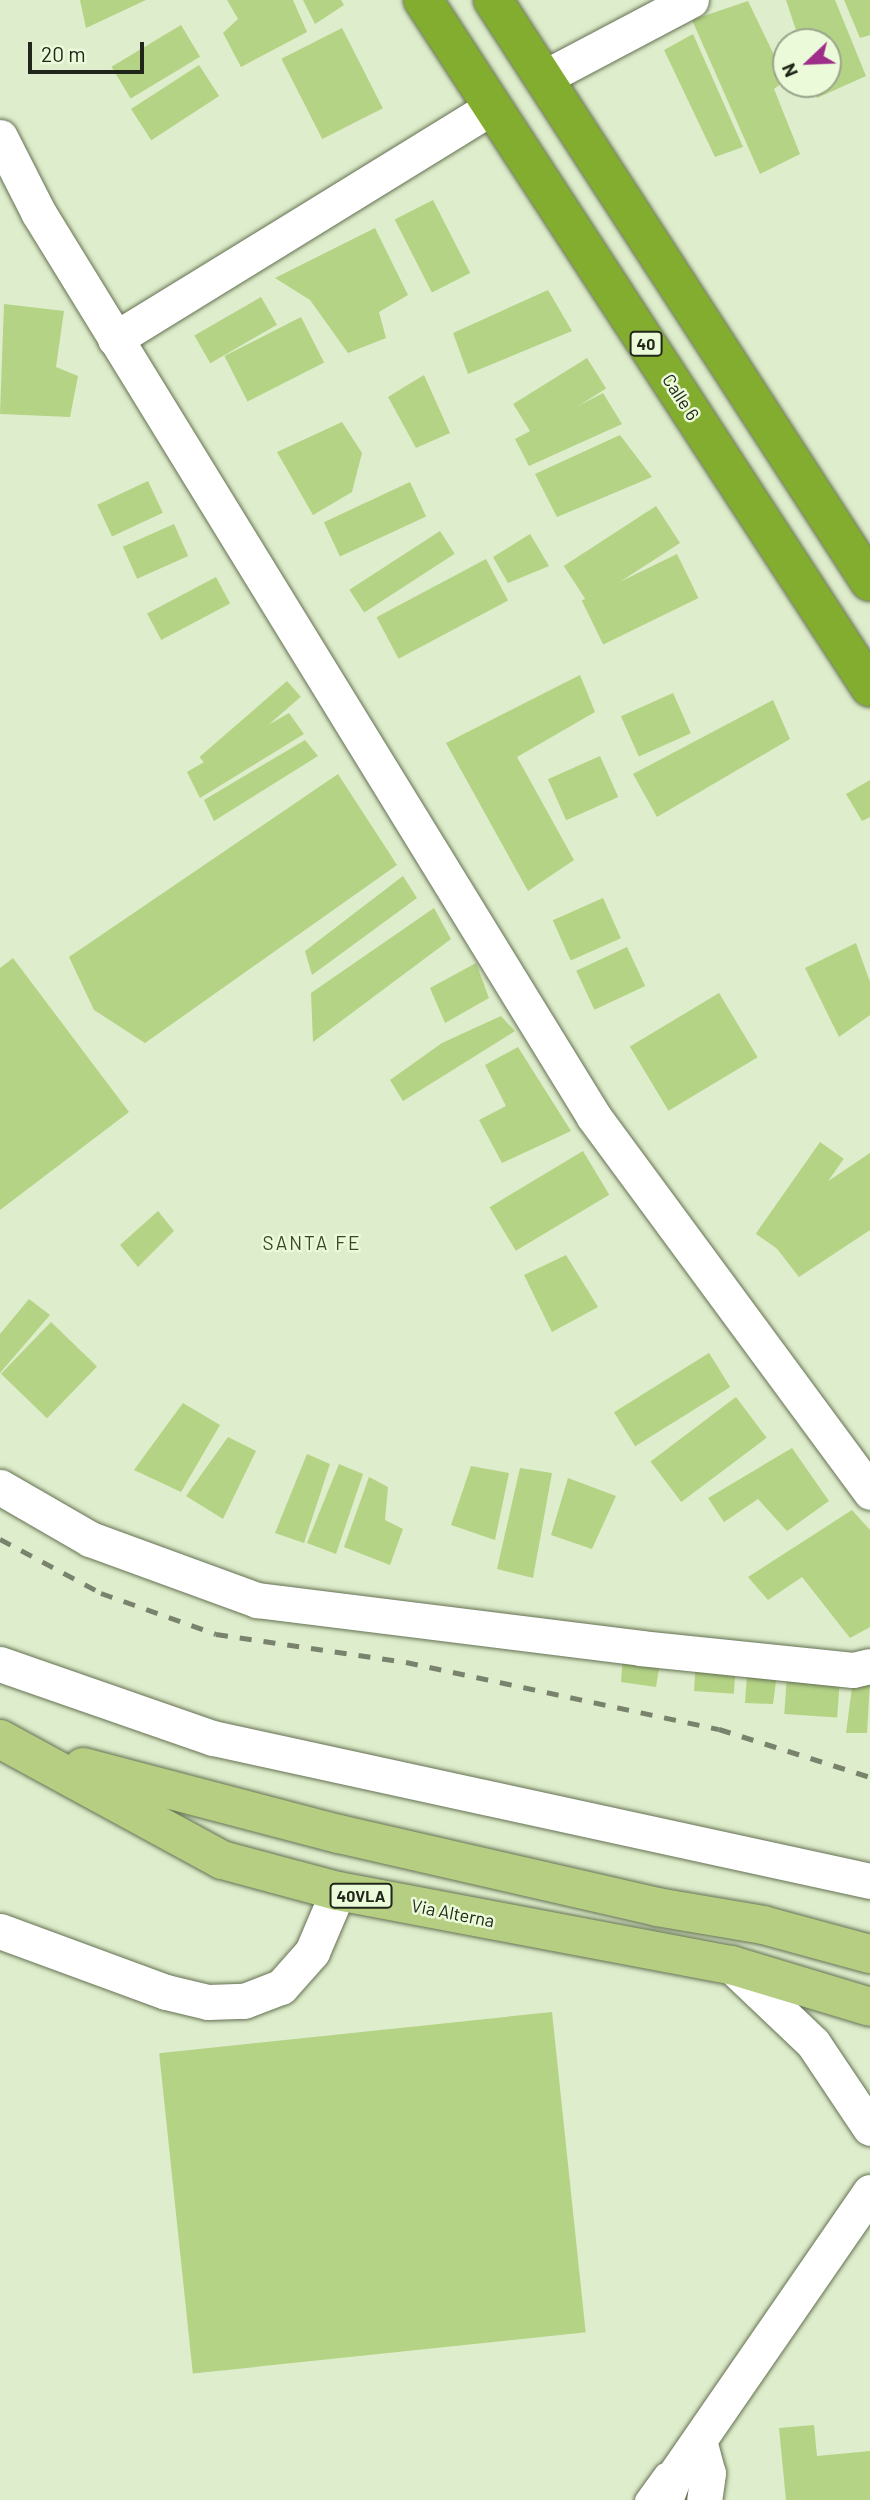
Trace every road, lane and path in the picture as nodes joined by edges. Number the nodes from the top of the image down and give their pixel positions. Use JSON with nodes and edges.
{"nodes":[{"id":1,"x":424,"y":0,"type":"edge"},
{"id":2,"x":493,"y":0,"type":"edge"},
{"id":3,"x":691,"y":0,"type":"edge"},
{"id":4,"x":545,"y":77,"type":"junction"},
{"id":5,"x":492,"y":107,"type":"junction"},
{"id":6,"x":0,"y":137,"type":"edge"},
{"id":7,"x":115,"y":339,"type":"junction"},
{"id":8,"x":870,"y":582,"type":"edge"},
{"id":9,"x":870,"y":687,"type":"edge"},
{"id":10,"x":0,"y":1487,"type":"edge"},
{"id":11,"x":870,"y":1492,"type":"edge"},
{"id":12,"x":0,"y":1664,"type":"edge"},
{"id":13,"x":870,"y":1666,"type":"edge"},
{"id":14,"x":8,"y":1744,"type":"edge"},
{"id":15,"x":870,"y":1881,"type":"edge"},
{"id":16,"x":338,"y":1891,"type":"junction"},
{"id":17,"x":0,"y":1931,"type":"edge"},
{"id":18,"x":870,"y":1954,"type":"edge"},
{"id":19,"x":732,"y":1965,"type":"junction"},
{"id":20,"x":870,"y":2007,"type":"edge"},
{"id":21,"x":870,"y":2128,"type":"edge"},
{"id":22,"x":870,"y":2192,"type":"edge"},
{"id":23,"x":700,"y":2444,"type":"junction"},
{"id":24,"x":644,"y":2500,"type":"edge"},
{"id":25,"x":664,"y":2500,"type":"edge"},
{"id":26,"x":704,"y":2500,"type":"edge"}],
"edges":[{"from":1,"to":5,"type":"highway","name":"Calle 6","number":"40"},
{"from":2,"to":4,"type":"highway"},
{"from":3,"to":4,"type":"street"},
{"from":4,"to":8,"type":"highway"},
{"from":5,"to":7,"type":"street"},
{"from":5,"to":9,"type":"highway","name":"Calle 6","number":"40"},
{"from":6,"to":7,"type":"street"},
{"from":7,"to":11,"type":"street"},
{"from":10,"to":13,"type":"street"},
{"from":12,"to":15,"type":"street"},
{"from":14,"to":16,"type":"main road","name":"Via Alterna","number":"40VLA"},
{"from":14,"to":18,"type":"main road","name":"Via Alterna","number":"40VLA"},
{"from":16,"to":17,"type":"street"},
{"from":16,"to":19,"type":"main road","name":"Via Alterna","number":"40VLA"},
{"from":19,"to":20,"type":"main road","name":"Via Alterna","number":"40VLA"},
{"from":19,"to":21,"type":"street"},
{"from":22,"to":23,"type":"street"},
{"from":23,"to":24,"type":"lane"},
{"from":23,"to":25,"type":"street"},
{"from":23,"to":26,"type":"street"}]}
